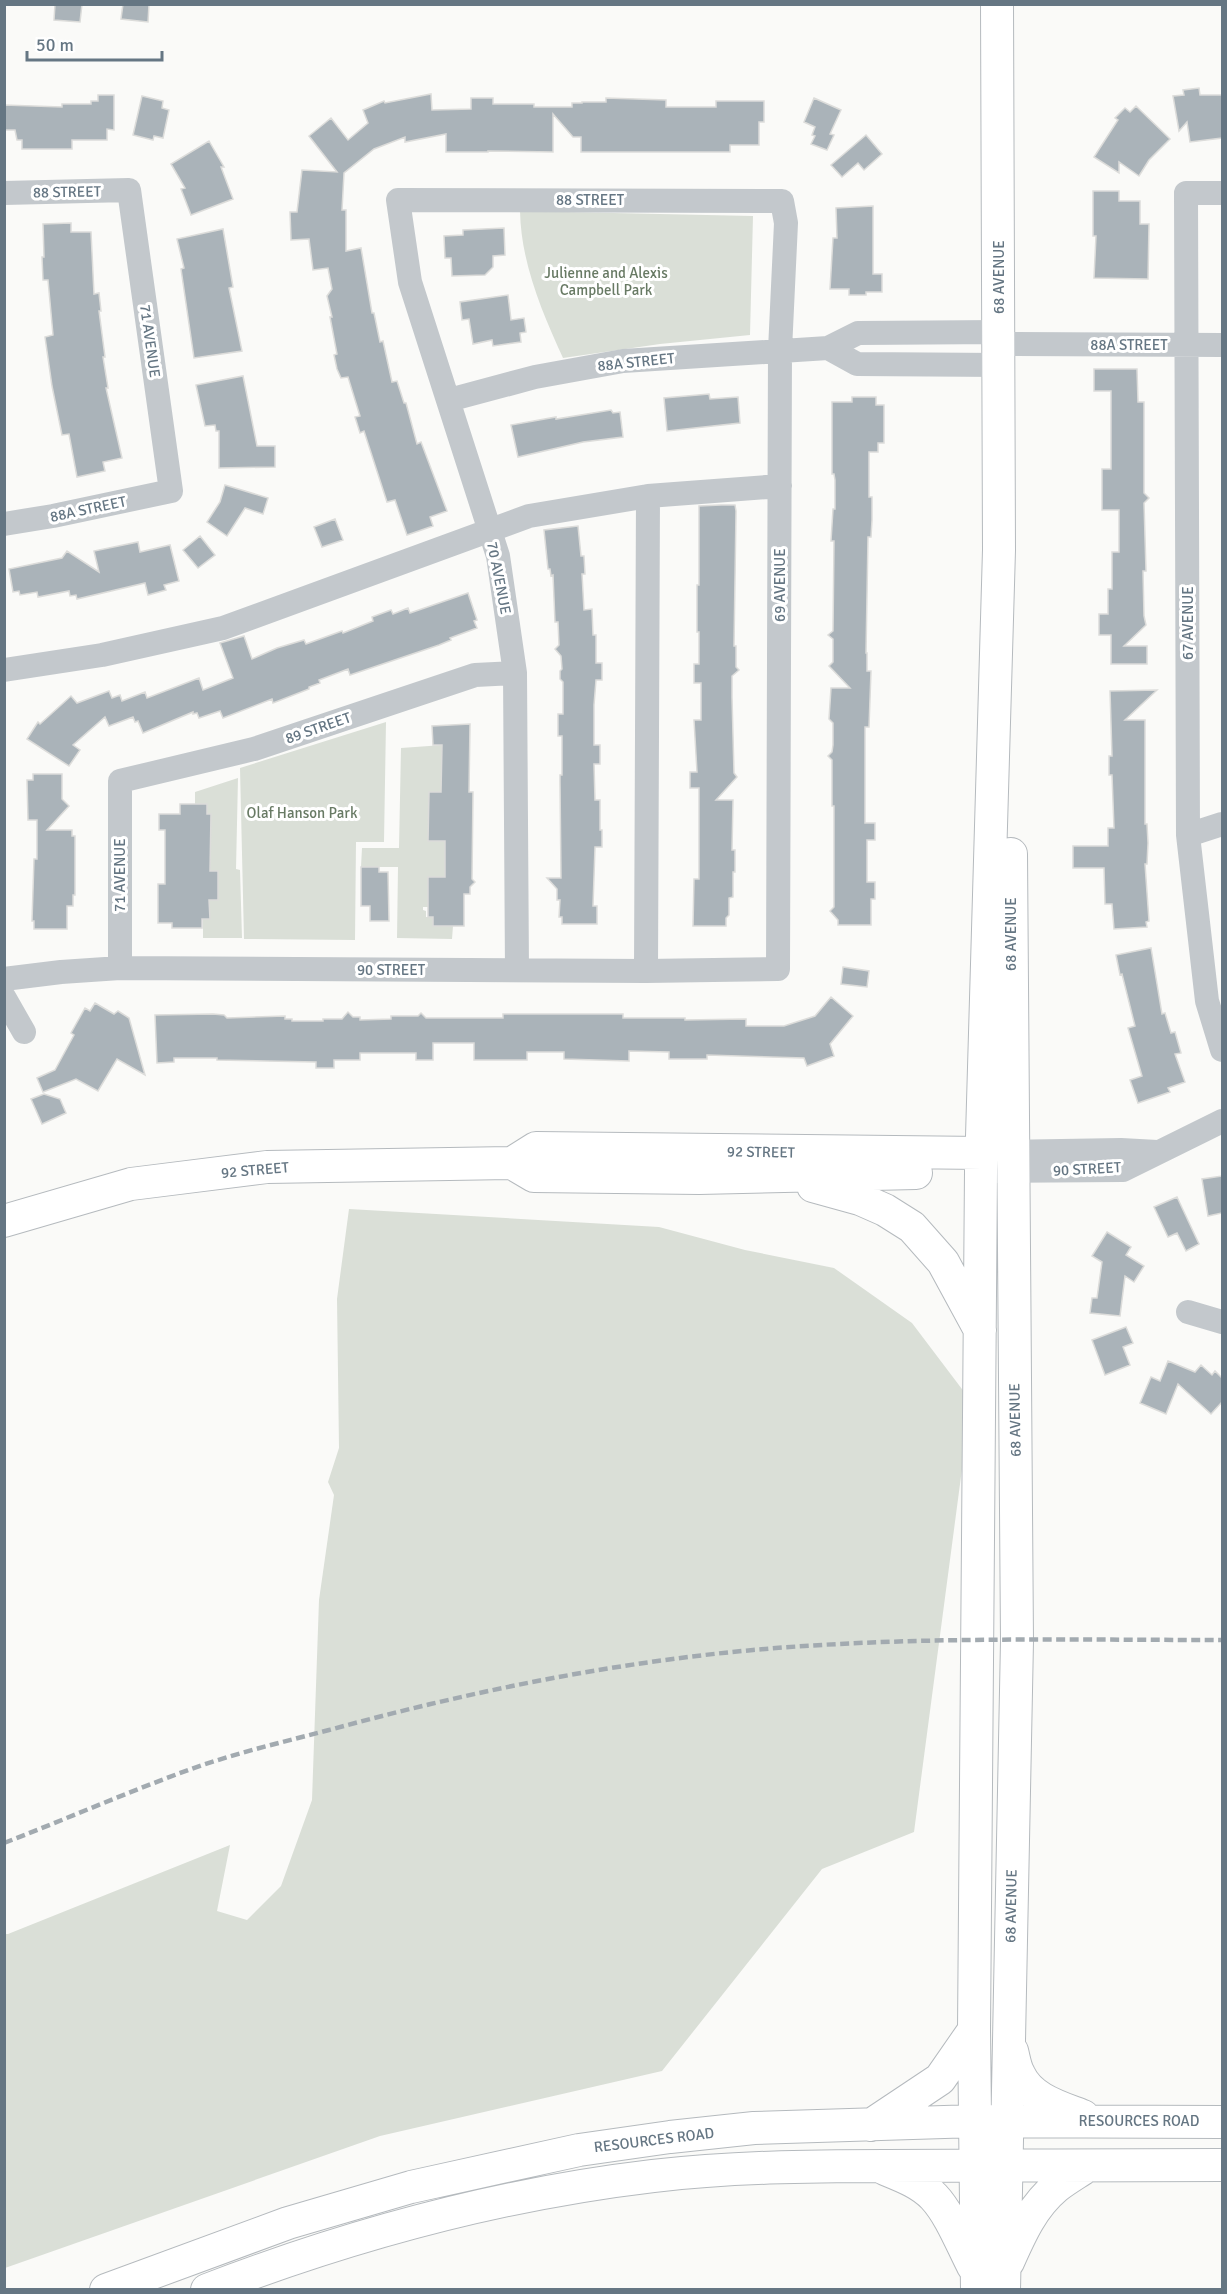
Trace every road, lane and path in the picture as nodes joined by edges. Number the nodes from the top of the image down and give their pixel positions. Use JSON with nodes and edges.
{"nodes":[{"id":1,"x":997,"y":4,"type":"edge"},
{"id":2,"x":129,"y":190,"type":"joint"},
{"id":3,"x":4,"y":193,"type":"edge"},
{"id":4,"x":1222,"y":193,"type":"edge"},
{"id":5,"x":398,"y":200,"type":"joint"},
{"id":6,"x":782,"y":201,"type":"joint"},
{"id":7,"x":1187,"y":345,"type":"junction"},
{"id":8,"x":1222,"y":345,"type":"edge"},
{"id":9,"x":1000,"y":347,"type":"junction"},
{"id":10,"x":828,"y":348,"type":"junction"},
{"id":11,"x":780,"y":350,"type":"junction"},
{"id":12,"x":448,"y":400,"type":"junction"},
{"id":13,"x":780,"y":486,"type":"junction"},
{"id":14,"x":171,"y":491,"type":"joint"},
{"id":15,"x":648,"y":496,"type":"junction"},
{"id":16,"x":4,"y":524,"type":"edge"},
{"id":17,"x":490,"y":531,"type":"junction"},
{"id":18,"x":999,"y":550,"type":"junction"},
{"id":19,"x":4,"y":670,"type":"edge"},
{"id":20,"x":515,"y":673,"type":"junction"},
{"id":21,"x":120,"y":781,"type":"joint"},
{"id":22,"x":1222,"y":824,"type":"edge"},
{"id":23,"x":1188,"y":835,"type":"junction"},
{"id":24,"x":120,"y":968,"type":"junction"},
{"id":25,"x":778,"y":969,"type":"joint"},
{"id":26,"x":516,"y":970,"type":"junction"},
{"id":27,"x":646,"y":970,"type":"junction"},
{"id":28,"x":4,"y":979,"type":"edge"},
{"id":29,"x":4,"y":997,"type":"edge"},
{"id":30,"x":24,"y":1032,"type":"dead end"},
{"id":31,"x":1222,"y":1050,"type":"edge"},
{"id":32,"x":1222,"y":1121,"type":"edge"},
{"id":33,"x":982,"y":1161,"type":"junction"},
{"id":34,"x":1013,"y":1161,"type":"junction"},
{"id":35,"x":512,"y":1163,"type":"junction"},
{"id":36,"x":781,"y":1178,"type":"junction"},
{"id":37,"x":4,"y":1221,"type":"edge"},
{"id":38,"x":1188,"y":1312,"type":"dead end"},
{"id":39,"x":1222,"y":1322,"type":"edge"},
{"id":40,"x":981,"y":1333,"type":"junction"},
{"id":41,"x":974,"y":2030,"type":"junction"},
{"id":42,"x":1008,"y":2035,"type":"junction"},
{"id":43,"x":976,"y":2121,"type":"junction"},
{"id":44,"x":1007,"y":2121,"type":"junction"},
{"id":45,"x":1095,"y":2121,"type":"junction"},
{"id":46,"x":1222,"y":2122,"type":"edge"},
{"id":47,"x":871,"y":2125,"type":"junction"},
{"id":48,"x":991,"y":2165,"type":"junction"},
{"id":49,"x":1222,"y":2165,"type":"edge"},
{"id":50,"x":879,"y":2166,"type":"junction"},
{"id":51,"x":1088,"y":2166,"type":"junction"},
{"id":52,"x":990,"y":2281,"type":"edge"},
{"id":53,"x":106,"y":2289,"type":"edge"},
{"id":54,"x":207,"y":2289,"type":"edge"}],
"edges":[{"from":1,"to":9,"type":"main road","name":"68 AVENUE"},
{"from":2,"to":3,"type":"street","name":"88 STREET"},
{"from":2,"to":14,"type":"street","name":"71 AVENUE"},
{"from":4,"to":7,"type":"street","name":"67 AVENUE"},
{"from":5,"to":6,"type":"street","name":"88 STREET"},
{"from":5,"to":12,"type":"street","name":"70 AVENUE"},
{"from":6,"to":11,"type":"street","name":"69 AVENUE"},
{"from":7,"to":8,"type":"street","name":"88A STREET"},
{"from":7,"to":9,"type":"street","name":"88A STREET"},
{"from":7,"to":23,"type":"street","name":"67 AVENUE"},
{"from":9,"to":10,"type":"street","name":"88A STREET"},
{"from":9,"to":10,"type":"street","name":"88A STREET"},
{"from":9,"to":18,"type":"main road","name":"68 AVENUE"},
{"from":10,"to":11,"type":"street","name":"88A STREET"},
{"from":11,"to":12,"type":"street","name":"88A STREET"},
{"from":11,"to":13,"type":"street","name":"69 AVENUE"},
{"from":12,"to":17,"type":"street","name":"70 AVENUE"},
{"from":13,"to":15,"type":"street"},
{"from":13,"to":25,"type":"street","name":"69 AVENUE"},
{"from":14,"to":16,"type":"street","name":"88A STREET"},
{"from":15,"to":17,"type":"street"},
{"from":15,"to":27,"type":"street"},
{"from":17,"to":19,"type":"street"},
{"from":17,"to":20,"type":"street","name":"70 AVENUE"},
{"from":18,"to":33,"type":"main road","name":"68 AVENUE"},
{"from":18,"to":34,"type":"main road","name":"68 AVENUE"},
{"from":20,"to":21,"type":"street","name":"89 STREET"},
{"from":20,"to":26,"type":"street","name":"70 AVENUE"},
{"from":21,"to":24,"type":"street","name":"71 AVENUE"},
{"from":22,"to":23,"type":"street"},
{"from":23,"to":31,"type":"street","name":"67 AVENUE"},
{"from":24,"to":26,"type":"street","name":"90 STREET"},
{"from":24,"to":28,"type":"street","name":"90 STREET"},
{"from":25,"to":27,"type":"street","name":"90 STREET"},
{"from":26,"to":27,"type":"street","name":"90 STREET"},
{"from":29,"to":30,"type":"street"},
{"from":32,"to":34,"type":"street","name":"90 STREET"},
{"from":33,"to":34,"type":"street","name":"92 STREET"},
{"from":33,"to":35,"type":"main road","name":"92 STREET"},
{"from":33,"to":36,"type":"main road","name":"92 STREET"},
{"from":33,"to":40,"type":"main road","name":"68 AVENUE"},
{"from":34,"to":42,"type":"main road","name":"68 AVENUE"},
{"from":35,"to":36,"type":"main road","name":"92 STREET"},
{"from":35,"to":37,"type":"main road","name":"92 STREET"},
{"from":36,"to":40,"type":"main road"},
{"from":38,"to":39,"type":"street"},
{"from":40,"to":41,"type":"main road","name":"68 AVENUE"},
{"from":41,"to":43,"type":"main road","name":"68 AVENUE"},
{"from":41,"to":47,"type":"main road"},
{"from":42,"to":44,"type":"main road","name":"68 AVENUE"},
{"from":42,"to":45,"type":"main road"},
{"from":43,"to":44,"type":"main road","name":"RESOURCES ROAD"},
{"from":43,"to":47,"type":"main road","name":"RESOURCES ROAD"},
{"from":43,"to":48,"type":"main road","name":"68 AVENUE"},
{"from":44,"to":45,"type":"main road","name":"RESOURCES ROAD"},
{"from":44,"to":48,"type":"main road","name":"68 AVENUE"},
{"from":45,"to":46,"type":"main road","name":"RESOURCES ROAD"},
{"from":47,"to":53,"type":"main road","name":"RESOURCES ROAD"},
{"from":48,"to":50,"type":"main road"},
{"from":48,"to":51,"type":"main road"},
{"from":48,"to":52,"type":"main road","name":"68 AVENUE"},
{"from":49,"to":51,"type":"main road"},
{"from":50,"to":52,"type":"main road"},
{"from":50,"to":54,"type":"main road"},
{"from":51,"to":52,"type":"main road"}]}
